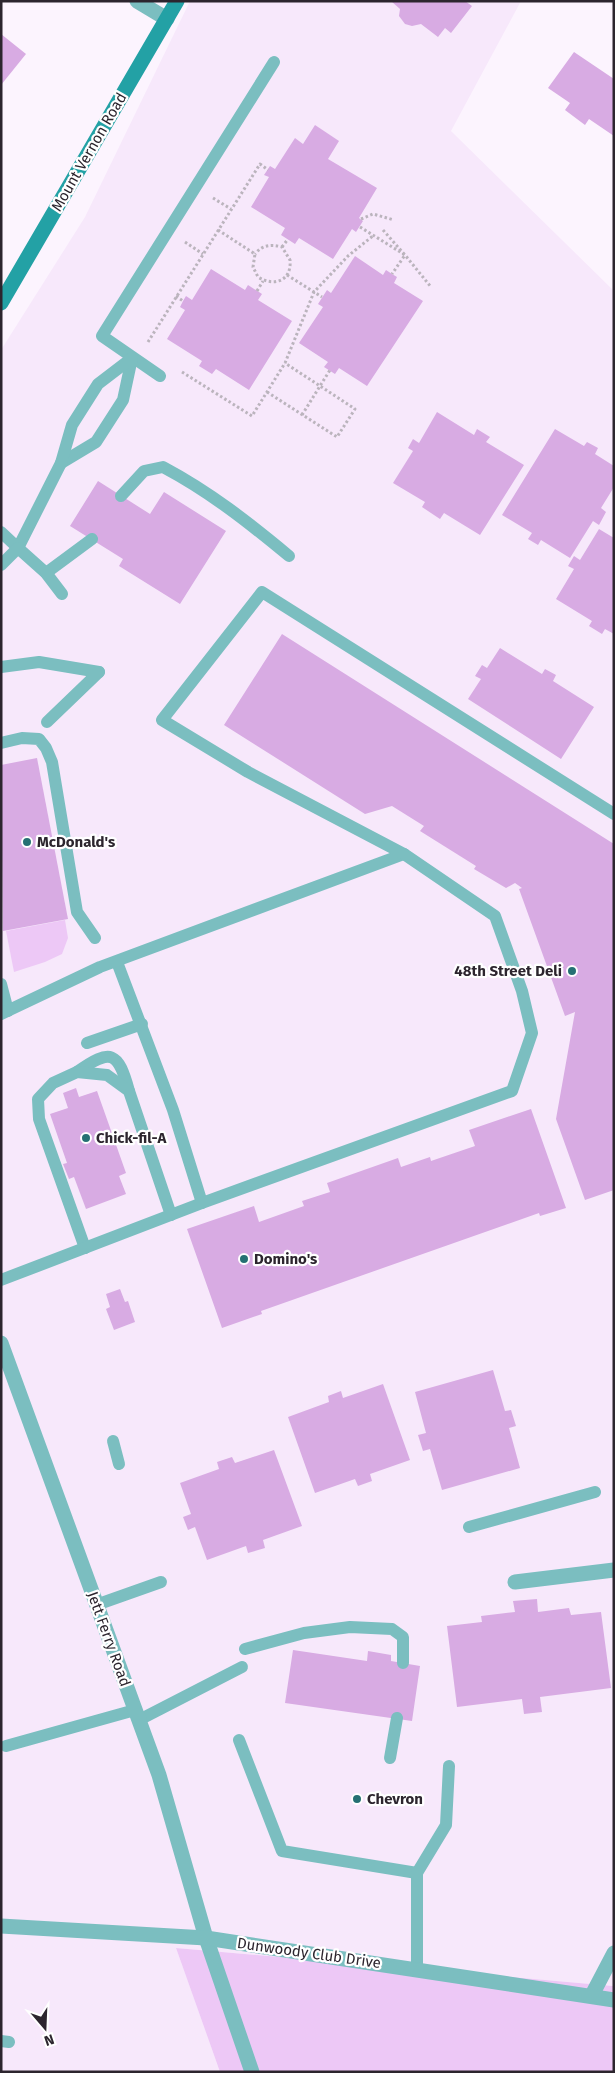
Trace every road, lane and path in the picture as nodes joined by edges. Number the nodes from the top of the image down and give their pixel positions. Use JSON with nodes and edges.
{"nodes":[{"id":1,"x":137,"y":1,"type":"edge"},
{"id":2,"x":177,"y":1,"type":"edge"},
{"id":3,"x":167,"y":19,"type":"junction"},
{"id":4,"x":274,"y":62,"type":"dead end"},
{"id":5,"x":268,"y":170,"type":"dead end"},
{"id":6,"x":361,"y":220,"type":"dead end"},
{"id":7,"x":394,"y":220,"type":"dead end"},
{"id":8,"x":360,"y":227,"type":"dead end"},
{"id":9,"x":218,"y":230,"type":"junction"},
{"id":10,"x":383,"y":230,"type":"dead end"},
{"id":11,"x":374,"y":235,"type":"junction"},
{"id":12,"x":288,"y":239,"type":"dead end"},
{"id":13,"x":282,"y":248,"type":"junction"},
{"id":14,"x":255,"y":254,"type":"junction"},
{"id":15,"x":405,"y":255,"type":"junction"},
{"id":16,"x":392,"y":274,"type":"dead end"},
{"id":17,"x":287,"y":275,"type":"junction"},
{"id":18,"x":263,"y":280,"type":"junction"},
{"id":19,"x":431,"y":287,"type":"dead end"},
{"id":20,"x":256,"y":291,"type":"dead end"},
{"id":21,"x":314,"y":292,"type":"junction"},
{"id":22,"x":176,"y":296,"type":"junction"},
{"id":23,"x":322,"y":297,"type":"dead end"},
{"id":24,"x":183,"y":301,"type":"dead end"},
{"id":25,"x":1,"y":303,"type":"edge"},
{"id":26,"x":148,"y":348,"type":"dead end"},
{"id":27,"x":132,"y":358,"type":"junction"},
{"id":28,"x":285,"y":363,"type":"junction"},
{"id":29,"x":174,"y":367,"type":"dead end"},
{"id":30,"x":330,"y":370,"type":"dead end"},
{"id":31,"x":160,"y":376,"type":"dead end"},
{"id":32,"x":320,"y":386,"type":"junction"},
{"id":33,"x":267,"y":392,"type":"junction"},
{"id":34,"x":302,"y":415,"type":"junction"},
{"id":35,"x":62,"y":463,"type":"junction"},
{"id":36,"x":121,"y":496,"type":"dead end"},
{"id":37,"x":1,"y":532,"type":"edge"},
{"id":38,"x":92,"y":539,"type":"dead end"},
{"id":39,"x":18,"y":548,"type":"junction"},
{"id":40,"x":289,"y":556,"type":"dead end"},
{"id":41,"x":1,"y":565,"type":"edge"},
{"id":42,"x":46,"y":573,"type":"junction"},
{"id":43,"x":62,"y":594,"type":"dead end"},
{"id":44,"x":1,"y":667,"type":"edge"},
{"id":45,"x":48,"y":722,"type":"dead end"},
{"id":46,"x":1,"y":743,"type":"edge"},
{"id":47,"x":614,"y":814,"type":"edge"},
{"id":48,"x":404,"y":854,"type":"junction"},
{"id":49,"x":95,"y":938,"type":"dead end"},
{"id":50,"x":117,"y":962,"type":"junction"},
{"id":51,"x":1,"y":984,"type":"edge"},
{"id":52,"x":4,"y":1012,"type":"edge"},
{"id":53,"x":142,"y":1024,"type":"junction"},
{"id":54,"x":87,"y":1043,"type":"dead end"},
{"id":55,"x":78,"y":1072,"type":"junction"},
{"id":56,"x":129,"y":1091,"type":"junction"},
{"id":57,"x":202,"y":1203,"type":"junction"},
{"id":58,"x":171,"y":1215,"type":"junction"},
{"id":59,"x":85,"y":1248,"type":"junction"},
{"id":60,"x":1,"y":1280,"type":"edge"},
{"id":61,"x":1,"y":1343,"type":"edge"},
{"id":62,"x":4,"y":1362,"type":"edge"},
{"id":63,"x":113,"y":1441,"type":"dead end"},
{"id":64,"x":119,"y":1464,"type":"dead end"},
{"id":65,"x":596,"y":1492,"type":"dead end"},
{"id":66,"x":468,"y":1527,"type":"dead end"},
{"id":67,"x":614,"y":1570,"type":"edge"},
{"id":68,"x":161,"y":1582,"type":"dead end"},
{"id":69,"x":515,"y":1582,"type":"dead end"},
{"id":70,"x":96,"y":1605,"type":"junction"},
{"id":71,"x":245,"y":1649,"type":"dead end"},
{"id":72,"x":404,"y":1664,"type":"dead end"},
{"id":73,"x":242,"y":1667,"type":"dead end"},
{"id":74,"x":137,"y":1715,"type":"junction"},
{"id":75,"x":397,"y":1718,"type":"dead end"},
{"id":76,"x":239,"y":1740,"type":"dead end"},
{"id":77,"x":6,"y":1746,"type":"dead end"},
{"id":78,"x":390,"y":1758,"type":"dead end"},
{"id":79,"x":449,"y":1766,"type":"dead end"},
{"id":80,"x":417,"y":1873,"type":"junction"},
{"id":81,"x":1,"y":1926,"type":"edge"},
{"id":82,"x":206,"y":1938,"type":"junction"},
{"id":83,"x":614,"y":1953,"type":"edge"},
{"id":84,"x":417,"y":1969,"type":"junction"},
{"id":85,"x":592,"y":1995,"type":"junction"},
{"id":86,"x":614,"y":2000,"type":"edge"},
{"id":87,"x":252,"y":2072,"type":"edge"}],
"edges":[{"from":1,"to":3,"type":"street"},
{"from":2,"to":3,"type":"main road","name":"Mount Vernon Road"},
{"from":3,"to":25,"type":"main road","name":"Mount Vernon Road"},
{"from":4,"to":27,"type":"lane"},
{"from":5,"to":9,"type":"path"},
{"from":6,"to":7,"type":"path"},
{"from":8,"to":11,"type":"path"},
{"from":9,"to":14,"type":"path"},
{"from":9,"to":22,"type":"path"},
{"from":10,"to":15,"type":"path"},
{"from":11,"to":15,"type":"path"},
{"from":11,"to":21,"type":"path"},
{"from":12,"to":13,"type":"path"},
{"from":13,"to":14,"type":"path"},
{"from":13,"to":17,"type":"path"},
{"from":14,"to":18,"type":"path"},
{"from":15,"to":16,"type":"path"},
{"from":15,"to":19,"type":"path"},
{"from":17,"to":18,"type":"path"},
{"from":17,"to":21,"type":"path"},
{"from":18,"to":20,"type":"path"},
{"from":21,"to":23,"type":"path"},
{"from":21,"to":28,"type":"path"},
{"from":22,"to":24,"type":"path"},
{"from":22,"to":26,"type":"path"},
{"from":27,"to":31,"type":"lane"},
{"from":27,"to":35,"type":"lane"},
{"from":27,"to":35,"type":"lane"},
{"from":28,"to":32,"type":"path"},
{"from":28,"to":33,"type":"path"},
{"from":29,"to":33,"type":"path"},
{"from":30,"to":32,"type":"path"},
{"from":32,"to":34,"type":"path"},
{"from":32,"to":34,"type":"path"},
{"from":33,"to":34,"type":"path"},
{"from":35,"to":39,"type":"lane"},
{"from":36,"to":40,"type":"lane"},
{"from":37,"to":39,"type":"lane"},
{"from":38,"to":42,"type":"lane"},
{"from":39,"to":41,"type":"lane"},
{"from":39,"to":42,"type":"lane"},
{"from":42,"to":43,"type":"lane"},
{"from":44,"to":45,"type":"lane"},
{"from":46,"to":49,"type":"lane"},
{"from":47,"to":48,"type":"lane"},
{"from":48,"to":50,"type":"lane"},
{"from":48,"to":57,"type":"lane"},
{"from":50,"to":52,"type":"lane"},
{"from":50,"to":53,"type":"lane"},
{"from":51,"to":52,"type":"lane"},
{"from":53,"to":54,"type":"lane"},
{"from":53,"to":57,"type":"lane"},
{"from":55,"to":56,"type":"lane"},
{"from":55,"to":56,"type":"lane"},
{"from":55,"to":59,"type":"lane"},
{"from":56,"to":58,"type":"lane"},
{"from":57,"to":58,"type":"lane"},
{"from":58,"to":59,"type":"lane"},
{"from":59,"to":60,"type":"lane"},
{"from":61,"to":62,"type":"street","name":"Jett Ferry Road"},
{"from":62,"to":70,"type":"street","name":"Jett Ferry Road"},
{"from":63,"to":64,"type":"lane"},
{"from":65,"to":66,"type":"lane"},
{"from":67,"to":69,"type":"street"},
{"from":68,"to":70,"type":"lane"},
{"from":70,"to":74,"type":"street","name":"Jett Ferry Road"},
{"from":71,"to":72,"type":"lane"},
{"from":73,"to":74,"type":"lane"},
{"from":74,"to":77,"type":"lane"},
{"from":74,"to":82,"type":"street","name":"Jett Ferry Road"},
{"from":75,"to":78,"type":"lane"},
{"from":76,"to":80,"type":"lane"},
{"from":79,"to":80,"type":"lane"},
{"from":80,"to":84,"type":"lane"},
{"from":81,"to":82,"type":"street","name":"Dunwoody Club Drive"},
{"from":82,"to":84,"type":"street","name":"Dunwoody Club Drive"},
{"from":82,"to":87,"type":"street","name":"Jett Ferry Road"},
{"from":83,"to":85,"type":"street"},
{"from":84,"to":85,"type":"street","name":"Dunwoody Club Drive"},
{"from":85,"to":86,"type":"street","name":"Dunwoody Club Drive"}]}
